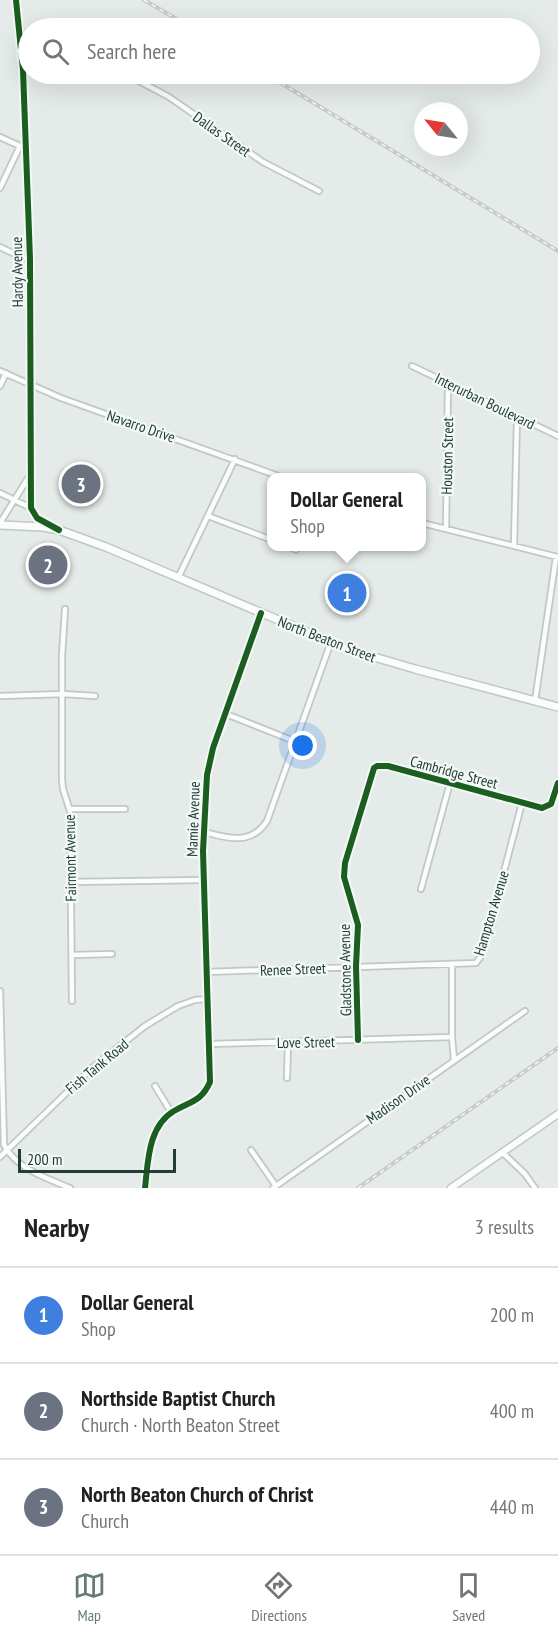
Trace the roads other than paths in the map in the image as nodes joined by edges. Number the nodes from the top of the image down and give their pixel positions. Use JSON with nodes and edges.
{"nodes":[{"id":1,"x":16,"y":0,"type":"edge"},
{"id":2,"x":19,"y":18,"type":"edge"},
{"id":3,"x":25,"y":84,"type":"edge"},
{"id":4,"x":145,"y":84,"type":"edge"},
{"id":5,"x":0,"y":137,"type":"edge"},
{"id":6,"x":23,"y":146,"type":"junction"},
{"id":7,"x":0,"y":188,"type":"edge"},
{"id":8,"x":320,"y":191,"type":"dead end"},
{"id":9,"x":0,"y":246,"type":"edge"},
{"id":10,"x":30,"y":260,"type":"junction"},
{"id":11,"x":412,"y":366,"type":"dead end"},
{"id":12,"x":0,"y":370,"type":"edge"},
{"id":13,"x":6,"y":374,"type":"junction"},
{"id":14,"x":448,"y":384,"type":"junction"},
{"id":15,"x":30,"y":385,"type":"junction"},
{"id":16,"x":0,"y":386,"type":"edge"},
{"id":17,"x":517,"y":418,"type":"junction"},
{"id":18,"x":558,"y":436,"type":"edge"},
{"id":19,"x":235,"y":459,"type":"junction"},
{"id":20,"x":31,"y":473,"type":"junction"},
{"id":21,"x":273,"y":473,"type":"edge"},
{"id":22,"x":0,"y":494,"type":"edge"},
{"id":23,"x":15,"y":501,"type":"junction"},
{"id":24,"x":31,"y":508,"type":"junction"},
{"id":25,"x":208,"y":516,"type":"junction"},
{"id":26,"x":0,"y":524,"type":"edge"},
{"id":27,"x":426,"y":524,"type":"edge"},
{"id":28,"x":446,"y":529,"type":"junction"},
{"id":29,"x":59,"y":530,"type":"junction"},
{"id":30,"x":267,"y":538,"type":"edge"},
{"id":31,"x":514,"y":546,"type":"junction"},
{"id":32,"x":557,"y":557,"type":"edge"},
{"id":33,"x":178,"y":578,"type":"junction"},
{"id":34,"x":65,"y":609,"type":"dead end"},
{"id":35,"x":261,"y":613,"type":"junction"},
{"id":36,"x":331,"y":642,"type":"junction"},
{"id":37,"x":63,"y":694,"type":"junction"},
{"id":38,"x":0,"y":696,"type":"edge"},
{"id":39,"x":95,"y":696,"type":"dead end"},
{"id":40,"x":535,"y":701,"type":"junction"},
{"id":41,"x":558,"y":707,"type":"edge"},
{"id":42,"x":226,"y":714,"type":"junction"},
{"id":43,"x":294,"y":741,"type":"junction"},
{"id":44,"x":378,"y":766,"type":"joint"},
{"id":45,"x":450,"y":783,"type":"junction"},
{"id":46,"x":558,"y":783,"type":"edge"},
{"id":47,"x":522,"y":803,"type":"junction"},
{"id":48,"x":70,"y":809,"type":"junction"},
{"id":49,"x":125,"y":809,"type":"dead end"},
{"id":50,"x":204,"y":832,"type":"junction"},
{"id":51,"x":204,"y":880,"type":"junction"},
{"id":52,"x":71,"y":882,"type":"junction"},
{"id":53,"x":421,"y":889,"type":"dead end"},
{"id":54,"x":112,"y":954,"type":"dead end"},
{"id":55,"x":72,"y":955,"type":"junction"},
{"id":56,"x":452,"y":964,"type":"junction"},
{"id":57,"x":356,"y":966,"type":"junction"},
{"id":58,"x":207,"y":972,"type":"junction"},
{"id":59,"x":0,"y":991,"type":"edge"},
{"id":60,"x":208,"y":999,"type":"junction"},
{"id":61,"x":72,"y":1001,"type":"dead end"},
{"id":62,"x":525,"y":1011,"type":"dead end"},
{"id":63,"x":452,"y":1037,"type":"junction"},
{"id":64,"x":358,"y":1040,"type":"junction"},
{"id":65,"x":288,"y":1042,"type":"junction"},
{"id":66,"x":209,"y":1044,"type":"junction"},
{"id":67,"x":454,"y":1060,"type":"junction"},
{"id":68,"x":287,"y":1078,"type":"dead end"},
{"id":69,"x":155,"y":1086,"type":"dead end"},
{"id":70,"x":171,"y":1112,"type":"junction"},
{"id":71,"x":558,"y":1114,"type":"edge"},
{"id":72,"x":7,"y":1150,"type":"junction"},
{"id":73,"x":251,"y":1150,"type":"dead end"},
{"id":74,"x":502,"y":1152,"type":"junction"},
{"id":75,"x":0,"y":1157,"type":"edge"},
{"id":76,"x":57,"y":1185,"type":"edge"},
{"id":77,"x":274,"y":1187,"type":"edge"},
{"id":78,"x":70,"y":1188,"type":"edge"},
{"id":79,"x":145,"y":1188,"type":"edge"},
{"id":80,"x":450,"y":1188,"type":"edge"},
{"id":81,"x":535,"y":1188,"type":"edge"}],
"edges":[{"from":1,"to":2,"type":"street","name":"Hardy Avenue"},
{"from":3,"to":6,"type":"street","name":"Hardy Avenue"},
{"from":4,"to":8,"type":"street","name":"Dallas Street"},
{"from":5,"to":6,"type":"street"},
{"from":6,"to":7,"type":"street"},
{"from":6,"to":10,"type":"street","name":"Hardy Avenue"},
{"from":9,"to":10,"type":"street"},
{"from":10,"to":15,"type":"street","name":"Hardy Avenue"},
{"from":11,"to":14,"type":"street","name":"Interurban Boulevard"},
{"from":12,"to":13,"type":"street","name":"Navarro Drive"},
{"from":13,"to":15,"type":"street","name":"Navarro Drive"},
{"from":13,"to":16,"type":"street"},
{"from":14,"to":17,"type":"street","name":"Interurban Boulevard"},
{"from":14,"to":28,"type":"street","name":"Houston Street"},
{"from":15,"to":19,"type":"street","name":"Navarro Drive"},
{"from":15,"to":20,"type":"street","name":"Hardy Avenue"},
{"from":17,"to":18,"type":"street","name":"Interurban Boulevard"},
{"from":17,"to":31,"type":"street"},
{"from":19,"to":21,"type":"street","name":"Navarro Drive"},
{"from":19,"to":25,"type":"street"},
{"from":20,"to":23,"type":"street"},
{"from":20,"to":24,"type":"street","name":"Hardy Avenue"},
{"from":22,"to":23,"type":"street"},
{"from":23,"to":24,"type":"street"},
{"from":23,"to":26,"type":"street"},
{"from":24,"to":29,"type":"street"},
{"from":25,"to":30,"type":"street"},
{"from":25,"to":33,"type":"street"},
{"from":26,"to":29,"type":"main road","name":"North Beaton Street"},
{"from":27,"to":28,"type":"street"},
{"from":28,"to":31,"type":"street"},
{"from":29,"to":33,"type":"main road","name":"North Beaton Street"},
{"from":31,"to":32,"type":"street"},
{"from":32,"to":40,"type":"street"},
{"from":33,"to":35,"type":"main road","name":"North Beaton Street"},
{"from":34,"to":37,"type":"street","name":"Fairmont Avenue"},
{"from":35,"to":36,"type":"main road","name":"North Beaton Street"},
{"from":35,"to":42,"type":"street","name":"Mamie Avenue"},
{"from":36,"to":40,"type":"main road","name":"North Beaton Street"},
{"from":36,"to":43,"type":"street"},
{"from":37,"to":38,"type":"street"},
{"from":37,"to":39,"type":"street"},
{"from":37,"to":48,"type":"street","name":"Fairmont Avenue"},
{"from":40,"to":41,"type":"main road","name":"North Beaton Street"},
{"from":42,"to":43,"type":"street"},
{"from":42,"to":50,"type":"street","name":"Mamie Avenue"},
{"from":43,"to":50,"type":"street"},
{"from":44,"to":45,"type":"street","name":"Cambridge Street"},
{"from":44,"to":57,"type":"street","name":"Gladstone Avenue"},
{"from":45,"to":47,"type":"street","name":"Cambridge Street"},
{"from":45,"to":53,"type":"street"},
{"from":46,"to":47,"type":"street","name":"Cambridge Street"},
{"from":47,"to":56,"type":"street","name":"Hampton Avenue"},
{"from":48,"to":49,"type":"street"},
{"from":48,"to":52,"type":"street","name":"Fairmont Avenue"},
{"from":50,"to":51,"type":"street","name":"Mamie Avenue"},
{"from":51,"to":52,"type":"street"},
{"from":51,"to":58,"type":"street","name":"Mamie Avenue"},
{"from":52,"to":55,"type":"street","name":"Fairmont Avenue"},
{"from":54,"to":55,"type":"street"},
{"from":55,"to":61,"type":"street","name":"Fairmont Avenue"},
{"from":56,"to":57,"type":"street","name":"Renee Street"},
{"from":56,"to":63,"type":"street","name":"Hampton Avenue"},
{"from":57,"to":58,"type":"street","name":"Renee Street"},
{"from":57,"to":64,"type":"street","name":"Gladstone Avenue"},
{"from":58,"to":60,"type":"street","name":"Mamie Avenue"},
{"from":59,"to":72,"type":"street"},
{"from":60,"to":66,"type":"street","name":"Mamie Avenue"},
{"from":60,"to":72,"type":"street","name":"Fish Tank Road"},
{"from":62,"to":67,"type":"street","name":"Madison Drive"},
{"from":63,"to":64,"type":"street","name":"Love Street"},
{"from":63,"to":67,"type":"street"},
{"from":64,"to":65,"type":"street","name":"Love Street"},
{"from":65,"to":66,"type":"street","name":"Love Street"},
{"from":65,"to":68,"type":"street"},
{"from":66,"to":70,"type":"street","name":"Mamie Avenue"},
{"from":67,"to":77,"type":"street","name":"Madison Drive"},
{"from":69,"to":70,"type":"street"},
{"from":70,"to":79,"type":"street"},
{"from":71,"to":74,"type":"street"},
{"from":72,"to":75,"type":"street","name":"Fish Tank Road"},
{"from":72,"to":76,"type":"street"},
{"from":73,"to":77,"type":"street"},
{"from":74,"to":80,"type":"street"},
{"from":74,"to":81,"type":"street"},
{"from":76,"to":78,"type":"street"}]}
